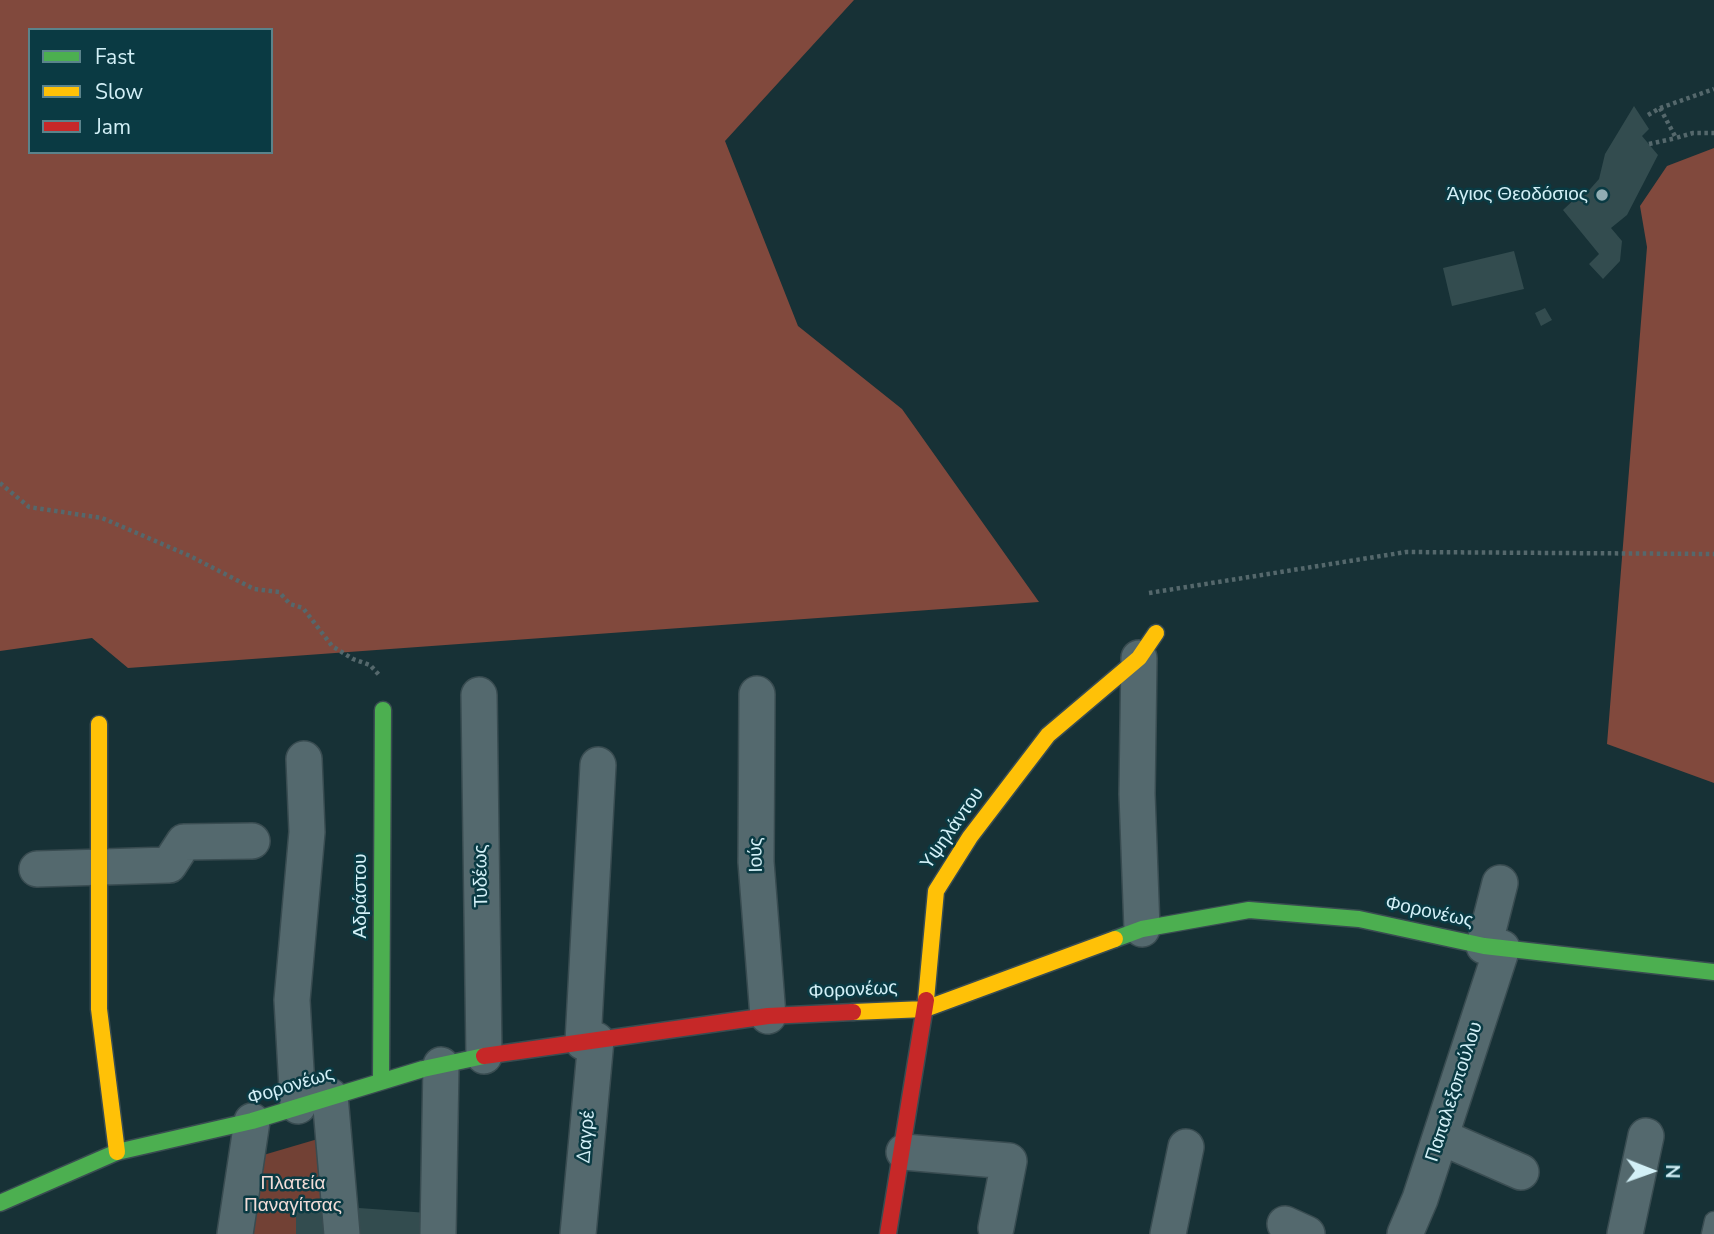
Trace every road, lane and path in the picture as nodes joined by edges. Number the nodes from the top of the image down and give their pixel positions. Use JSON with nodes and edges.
{"nodes":[{"id":1,"x":1714,"y":89,"type":"edge"},
{"id":2,"x":1660,"y":108,"type":"junction"},
{"id":3,"x":1648,"y":115,"type":"dead end"},
{"id":4,"x":1714,"y":133,"type":"edge"},
{"id":5,"x":1676,"y":138,"type":"junction"},
{"id":6,"x":1648,"y":144,"type":"dead end"},
{"id":7,"x":0,"y":483,"type":"edge"},
{"id":8,"x":1714,"y":554,"type":"edge"},
{"id":9,"x":1149,"y":593,"type":"dead end"},
{"id":10,"x":1148,"y":646,"type":"joint"},
{"id":11,"x":383,"y":679,"type":"dead end"},
{"id":12,"x":757,"y":694,"type":"dead end"},
{"id":13,"x":479,"y":695,"type":"dead end"},
{"id":14,"x":383,"y":710,"type":"dead end"},
{"id":15,"x":99,"y":724,"type":"dead end"},
{"id":16,"x":304,"y":759,"type":"dead end"},
{"id":17,"x":598,"y":765,"type":"dead end"},
{"id":18,"x":252,"y":841,"type":"dead end"},
{"id":19,"x":97,"y":866,"type":"junction"},
{"id":20,"x":37,"y":869,"type":"dead end"},
{"id":21,"x":1500,"y":883,"type":"dead end"},
{"id":22,"x":1142,"y":929,"type":"junction"},
{"id":23,"x":1493,"y":947,"type":"junction"},
{"id":24,"x":1714,"y":972,"type":"edge"},
{"id":25,"x":925,"y":1009,"type":"junction"},
{"id":26,"x":768,"y":1016,"type":"junction"},
{"id":27,"x":589,"y":1041,"type":"junction"},
{"id":28,"x":484,"y":1056,"type":"junction"},
{"id":29,"x":441,"y":1065,"type":"junction"},
{"id":30,"x":381,"y":1081,"type":"junction"},
{"id":31,"x":314,"y":1101,"type":"junction"},
{"id":32,"x":253,"y":1121,"type":"junction"},
{"id":33,"x":1646,"y":1136,"type":"dead end"},
{"id":34,"x":1441,"y":1137,"type":"junction"},
{"id":35,"x":1186,"y":1147,"type":"dead end"},
{"id":36,"x":117,"y":1152,"type":"junction"},
{"id":37,"x":904,"y":1152,"type":"junction"},
{"id":38,"x":1521,"y":1171,"type":"dead end"},
{"id":39,"x":0,"y":1203,"type":"edge"},
{"id":40,"x":1714,"y":1221,"type":"edge"},
{"id":41,"x":996,"y":1228,"type":"dead end"},
{"id":42,"x":234,"y":1234,"type":"edge"},
{"id":43,"x":342,"y":1234,"type":"edge"},
{"id":44,"x":438,"y":1234,"type":"edge"},
{"id":45,"x":578,"y":1234,"type":"edge"},
{"id":46,"x":888,"y":1234,"type":"edge"},
{"id":47,"x":1168,"y":1234,"type":"edge"},
{"id":48,"x":1405,"y":1234,"type":"edge"},
{"id":49,"x":1625,"y":1234,"type":"edge"},
{"id":50,"x":1711,"y":1234,"type":"edge"}],
"edges":[{"from":1,"to":2,"type":"path"},
{"from":2,"to":3,"type":"path"},
{"from":2,"to":5,"type":"path"},
{"from":4,"to":5,"type":"path"},
{"from":5,"to":6,"type":"path"},
{"from":7,"to":11,"type":"path"},
{"from":8,"to":9,"type":"path"},
{"from":10,"to":22,"type":"street"},
{"from":10,"to":25,"type":"street","name":"Υψηλάντου"},
{"from":12,"to":26,"type":"street","name":"Ιούς"},
{"from":13,"to":28,"type":"street","name":"Τυδέως"},
{"from":14,"to":30,"type":"street","name":"Αδράστου"},
{"from":15,"to":19,"type":"street"},
{"from":16,"to":31,"type":"street"},
{"from":17,"to":27,"type":"street","name":"Δαγρέ"},
{"from":18,"to":19,"type":"street"},
{"from":19,"to":20,"type":"street"},
{"from":19,"to":36,"type":"street"},
{"from":21,"to":23,"type":"street","name":"Παπαλεξοπούλου"},
{"from":22,"to":23,"type":"street","name":"Φορονέως"},
{"from":22,"to":25,"type":"street","name":"Φορονέως"},
{"from":23,"to":24,"type":"street","name":"Φορονέως"},
{"from":23,"to":34,"type":"street","name":"Παπαλεξοπούλου"},
{"from":25,"to":26,"type":"street","name":"Φορονέως"},
{"from":25,"to":37,"type":"street","name":"Υψηλάντου"},
{"from":26,"to":27,"type":"street","name":"Φορονέως"},
{"from":27,"to":28,"type":"street","name":"Φορονέως"},
{"from":27,"to":45,"type":"street","name":"Δαγρέ"},
{"from":28,"to":29,"type":"street","name":"Φορονέως"},
{"from":29,"to":30,"type":"street","name":"Φορονέως"},
{"from":29,"to":44,"type":"street"},
{"from":30,"to":31,"type":"street","name":"Φορονέως"},
{"from":31,"to":32,"type":"street","name":"Φορονέως"},
{"from":31,"to":43,"type":"street"},
{"from":32,"to":36,"type":"street","name":"Φορονέως"},
{"from":32,"to":42,"type":"street"},
{"from":33,"to":49,"type":"street"},
{"from":34,"to":38,"type":"street"},
{"from":34,"to":48,"type":"street","name":"Παπαλεξοπούλου"},
{"from":35,"to":47,"type":"street"},
{"from":36,"to":39,"type":"street","name":"Φορονέως"},
{"from":37,"to":41,"type":"street"},
{"from":37,"to":46,"type":"street","name":"Υψηλάντου"},
{"from":40,"to":50,"type":"lane"}]}
